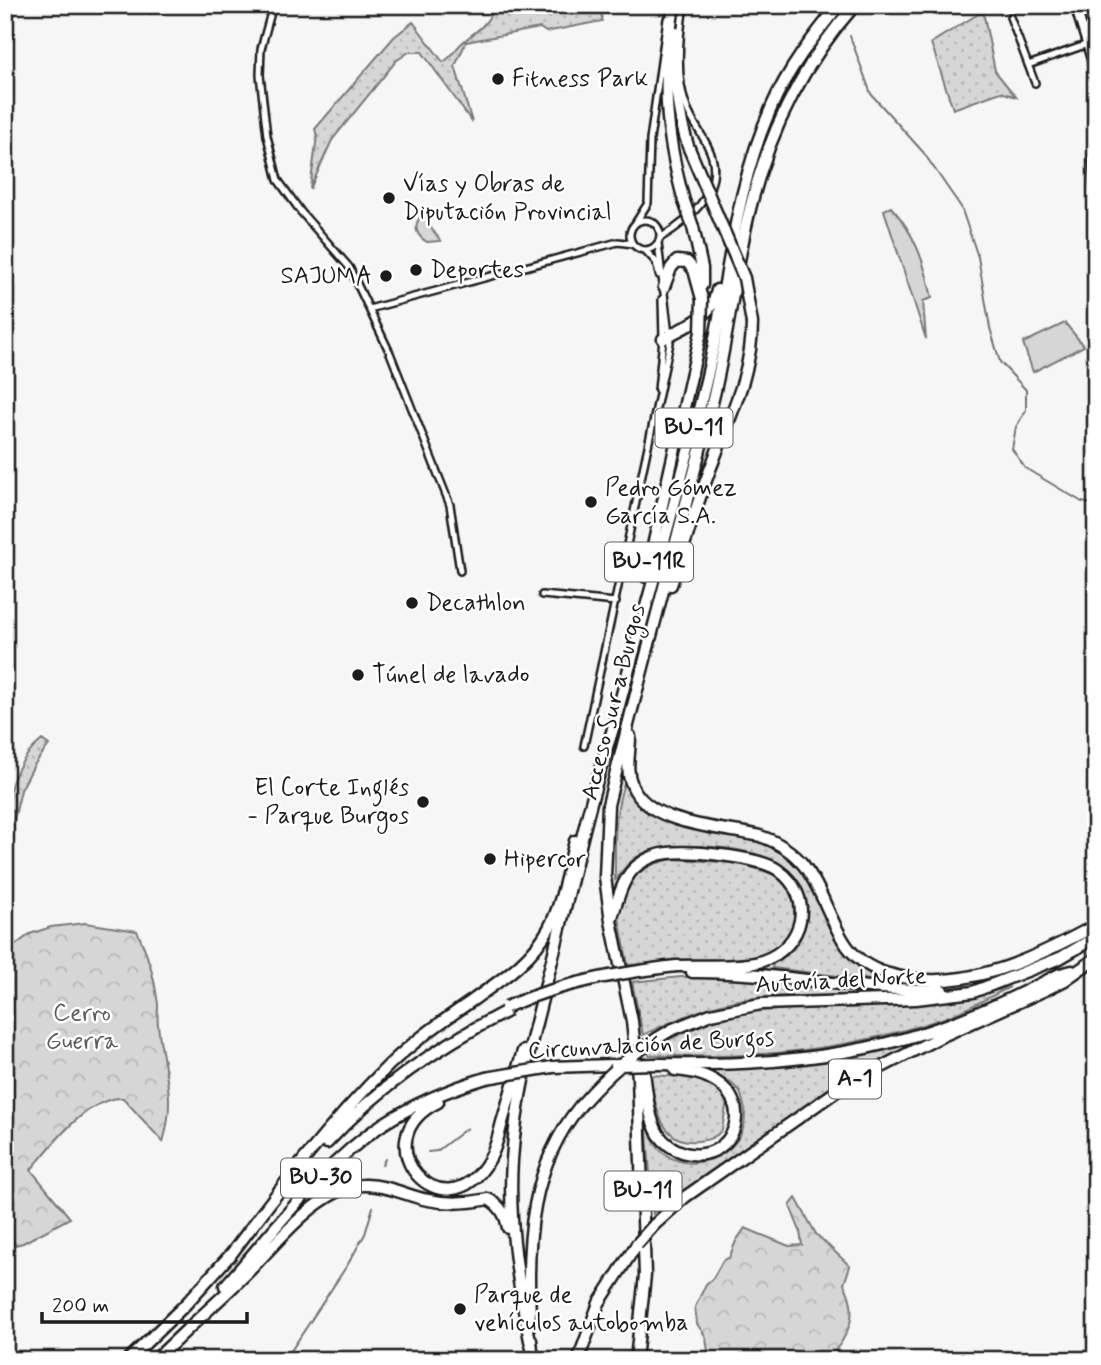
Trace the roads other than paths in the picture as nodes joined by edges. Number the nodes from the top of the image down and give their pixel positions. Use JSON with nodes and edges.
{"nodes":[{"id":1,"x":273,"y":5,"type":"edge"},
{"id":2,"x":674,"y":5,"type":"edge"},
{"id":3,"x":684,"y":5,"type":"edge"},
{"id":4,"x":839,"y":5,"type":"edge"},
{"id":5,"x":855,"y":5,"type":"edge"},
{"id":6,"x":1075,"y":5,"type":"edge"},
{"id":7,"x":1010,"y":18,"type":"dead end"},
{"id":8,"x":1088,"y":44,"type":"junction"},
{"id":9,"x":1028,"y":65,"type":"junction"},
{"id":10,"x":1096,"y":72,"type":"edge"},
{"id":11,"x":1035,"y":83,"type":"dead end"},
{"id":12,"x":1096,"y":116,"type":"edge"},
{"id":13,"x":1095,"y":127,"type":"edge"},
{"id":14,"x":759,"y":134,"type":"junction"},
{"id":15,"x":1096,"y":190,"type":"edge"},
{"id":16,"x":636,"y":222,"type":"junction"},
{"id":17,"x":630,"y":232,"type":"junction"},
{"id":18,"x":659,"y":241,"type":"junction"},
{"id":19,"x":618,"y":243,"type":"junction"},
{"id":20,"x":633,"y":244,"type":"junction"},
{"id":21,"x":645,"y":250,"type":"junction"},
{"id":22,"x":664,"y":280,"type":"junction"},
{"id":23,"x":702,"y":299,"type":"junction"},
{"id":24,"x":369,"y":309,"type":"junction"},
{"id":25,"x":667,"y":337,"type":"junction"},
{"id":26,"x":460,"y":570,"type":"dead end"},
{"id":27,"x":542,"y":595,"type":"dead end"},
{"id":28,"x":616,"y":602,"type":"junction"},
{"id":29,"x":655,"y":620,"type":"junction"},
{"id":30,"x":629,"y":718,"type":"junction"},
{"id":31,"x":584,"y":746,"type":"dead end"},
{"id":32,"x":598,"y":774,"type":"junction"},
{"id":33,"x":611,"y":921,"type":"junction"},
{"id":34,"x":1096,"y":925,"type":"edge"},
{"id":35,"x":1096,"y":937,"type":"edge"},
{"id":36,"x":1096,"y":958,"type":"edge"},
{"id":37,"x":675,"y":969,"type":"junction"},
{"id":38,"x":1077,"y":969,"type":"junction"},
{"id":39,"x":998,"y":983,"type":"junction"},
{"id":40,"x":632,"y":1021,"type":"junction"},
{"id":41,"x":534,"y":1028,"type":"junction"},
{"id":42,"x":673,"y":1067,"type":"junction"},
{"id":43,"x":486,"y":1078,"type":"junction"},
{"id":44,"x":229,"y":1257,"type":"junction"},
{"id":45,"x":521,"y":1297,"type":"junction"},
{"id":46,"x":192,"y":1324,"type":"junction"},
{"id":47,"x":531,"y":1345,"type":"junction"},
{"id":48,"x":128,"y":1360,"type":"edge"},
{"id":49,"x":155,"y":1360,"type":"edge"},
{"id":50,"x":533,"y":1360,"type":"edge"},
{"id":51,"x":578,"y":1360,"type":"edge"},
{"id":52,"x":636,"y":1360,"type":"edge"}],
"edges":[{"from":1,"to":24,"type":"street"},
{"from":2,"to":16,"type":"street"},
{"from":2,"to":23,"type":"highway","bridge":true},
{"from":2,"to":29,"type":"highway","number":"BU-11R","bridge":true},
{"from":3,"to":18,"type":"street"},
{"from":4,"to":14,"type":"highway","name":"Acceso Sur a Burgos","number":"BU-11"},
{"from":5,"to":29,"type":"highway","name":"Acceso Sur a Burgos","number":"BU-11"},
{"from":6,"to":8,"type":"main road"},
{"from":7,"to":9,"type":"street"},
{"from":8,"to":9,"type":"street"},
{"from":8,"to":10,"type":"main road"},
{"from":9,"to":11,"type":"street"},
{"from":12,"to":13,"type":"main road"},
{"from":13,"to":15,"type":"main road"},
{"from":14,"to":25,"type":"highway"},
{"from":14,"to":32,"type":"highway","name":"Acceso Sur a Burgos","number":"BU-11"},
{"from":16,"to":17,"type":"street"},
{"from":16,"to":18,"type":"street"},
{"from":17,"to":19,"type":"street"},
{"from":17,"to":20,"type":"street"},
{"from":18,"to":21,"type":"street"},
{"from":18,"to":22,"type":"street"},
{"from":19,"to":20,"type":"street"},
{"from":19,"to":24,"type":"street"},
{"from":20,"to":21,"type":"street"},
{"from":21,"to":22,"type":"street"},
{"from":22,"to":23,"type":"highway"},
{"from":22,"to":25,"type":"street"},
{"from":22,"to":25,"type":"street"},
{"from":23,"to":32,"type":"highway","number":"BU-11R","bridge":true},
{"from":24,"to":26,"type":"street"},
{"from":25,"to":28,"type":"street"},
{"from":27,"to":28,"type":"street"},
{"from":28,"to":31,"type":"street"},
{"from":29,"to":30,"type":"highway","name":"Acceso Sur a Burgos","number":"BU-11"},
{"from":30,"to":33,"type":"highway","name":"Acceso Sur a Burgos","number":"BU-11"},
{"from":30,"to":34,"type":"highway"},
{"from":32,"to":41,"type":"highway","name":"Acceso Sur a Burgos","number":"BU-11"},
{"from":32,"to":44,"type":"highway"},
{"from":33,"to":37,"type":"highway"},
{"from":33,"to":40,"type":"highway","name":"Acceso Sur a Burgos","number":"BU-11"},
{"from":35,"to":39,"type":"highway","name":"Autovía del Norte"},
{"from":36,"to":38,"type":"highway","number":"A-1"},
{"from":37,"to":39,"type":"highway","name":"Circunvalación de Burgos","number":"BU-30"},
{"from":37,"to":44,"type":"highway","name":"Circunvalación de Burgos","number":"BU-30","bridge":true},
{"from":38,"to":42,"type":"highway","name":"Circunvalación de Burgos"},
{"from":38,"to":51,"type":"highway","number":"A-1","bridge":true},
{"from":39,"to":47,"type":"highway","name":"Autovía del Norte","bridge":true},
{"from":40,"to":42,"type":"highway"},
{"from":40,"to":52,"type":"highway","name":"Acceso Sur a Burgos","number":"BU-11"},
{"from":41,"to":43,"type":"highway"},
{"from":41,"to":45,"type":"highway","name":"Acceso Sur a Burgos","number":"BU-11"},
{"from":42,"to":43,"type":"highway","name":"Circunvalación de Burgos","number":"BU-30","bridge":true},
{"from":43,"to":46,"type":"highway","name":"Circunvalación de Burgos","number":"BU-30"},
{"from":44,"to":48,"type":"highway","name":"Circunvalación de Burgos","number":"BU-30"},
{"from":45,"to":46,"type":"highway"},
{"from":45,"to":47,"type":"highway","name":"Acceso Sur a Burgos","number":"BU-11"},
{"from":46,"to":49,"type":"highway","name":"Circunvalación de Burgos","number":"BU-30"},
{"from":47,"to":50,"type":"highway","name":"Autovía del Norte"}]}
